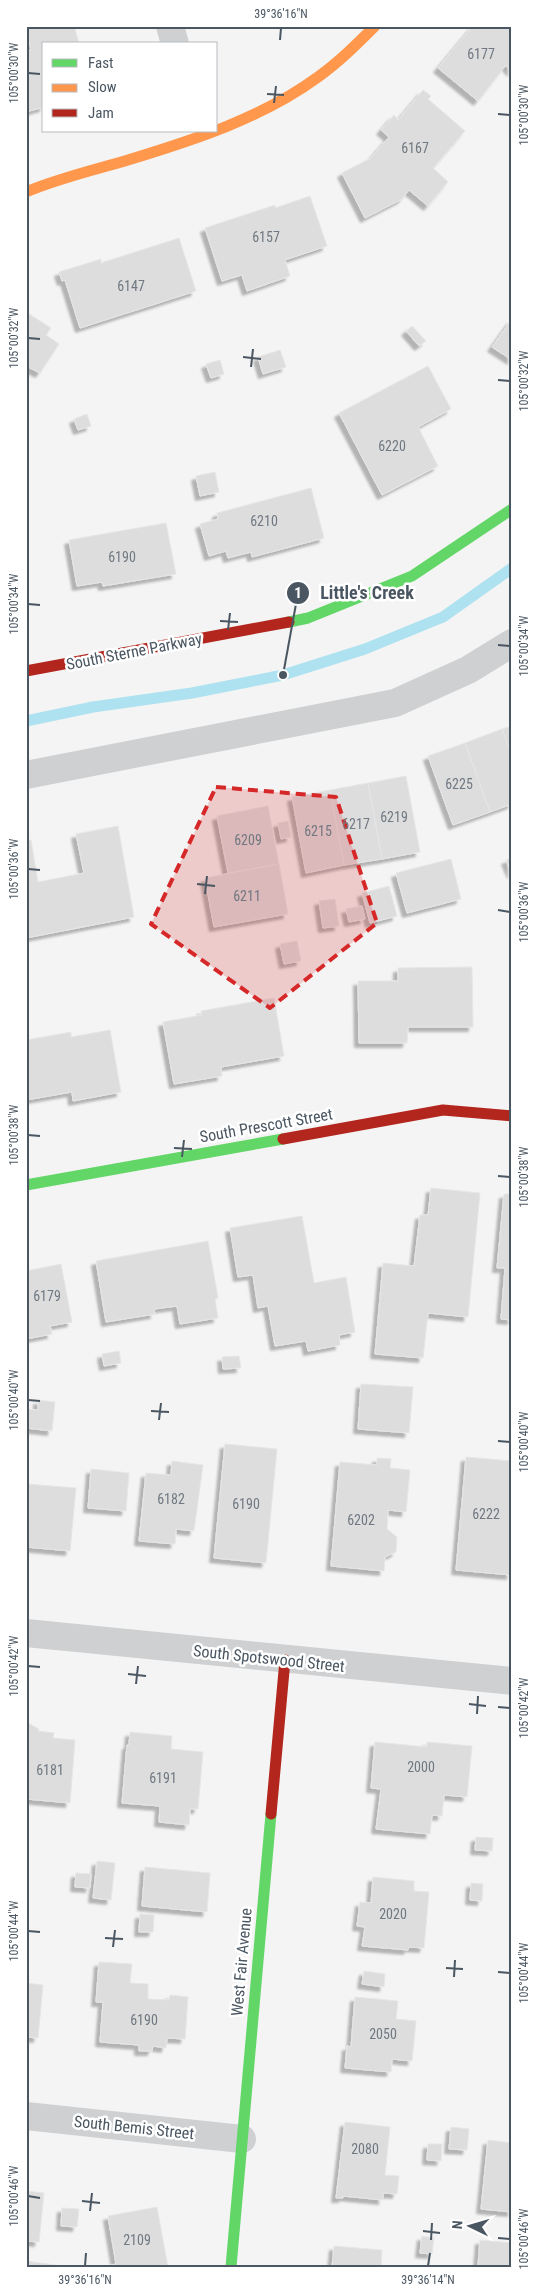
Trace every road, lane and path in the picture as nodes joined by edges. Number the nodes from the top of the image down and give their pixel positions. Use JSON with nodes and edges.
{"nodes":[{"id":1,"x":170,"y":26,"type":"edge"},
{"id":2,"x":375,"y":26,"type":"edge"},
{"id":3,"x":174,"y":42,"type":"edge"},
{"id":4,"x":218,"y":129,"type":"edge"},
{"id":5,"x":200,"y":135,"type":"edge"},
{"id":6,"x":26,"y":192,"type":"edge"},
{"id":7,"x":512,"y":509,"type":"edge"},
{"id":8,"x":512,"y":643,"type":"edge"},
{"id":9,"x":26,"y":671,"type":"edge"},
{"id":10,"x":26,"y":775,"type":"edge"},
{"id":11,"x":512,"y":1116,"type":"edge"},
{"id":12,"x":26,"y":1185,"type":"edge"},
{"id":13,"x":26,"y":1633,"type":"edge"},
{"id":14,"x":285,"y":1660,"type":"junction"},
{"id":15,"x":512,"y":1681,"type":"edge"},
{"id":16,"x":26,"y":2116,"type":"edge"},
{"id":17,"x":242,"y":2139,"type":"junction"},
{"id":18,"x":231,"y":2267,"type":"edge"}],
"edges":[{"from":1,"to":3,"type":"street"},
{"from":2,"to":4,"type":"street"},
{"from":5,"to":6,"type":"street"},
{"from":7,"to":9,"type":"street","name":"South Sterne Parkway"},
{"from":8,"to":10,"type":"street"},
{"from":11,"to":12,"type":"street","name":"South Prescott Street"},
{"from":13,"to":14,"type":"street","name":"South Spotswood Street"},
{"from":14,"to":15,"type":"street","name":"South Spotswood Street"},
{"from":14,"to":17,"type":"street","name":"West Fair Avenue"},
{"from":16,"to":17,"type":"street","name":"South Bemis Street"},
{"from":17,"to":18,"type":"street","name":"West Fair Avenue"}]}
